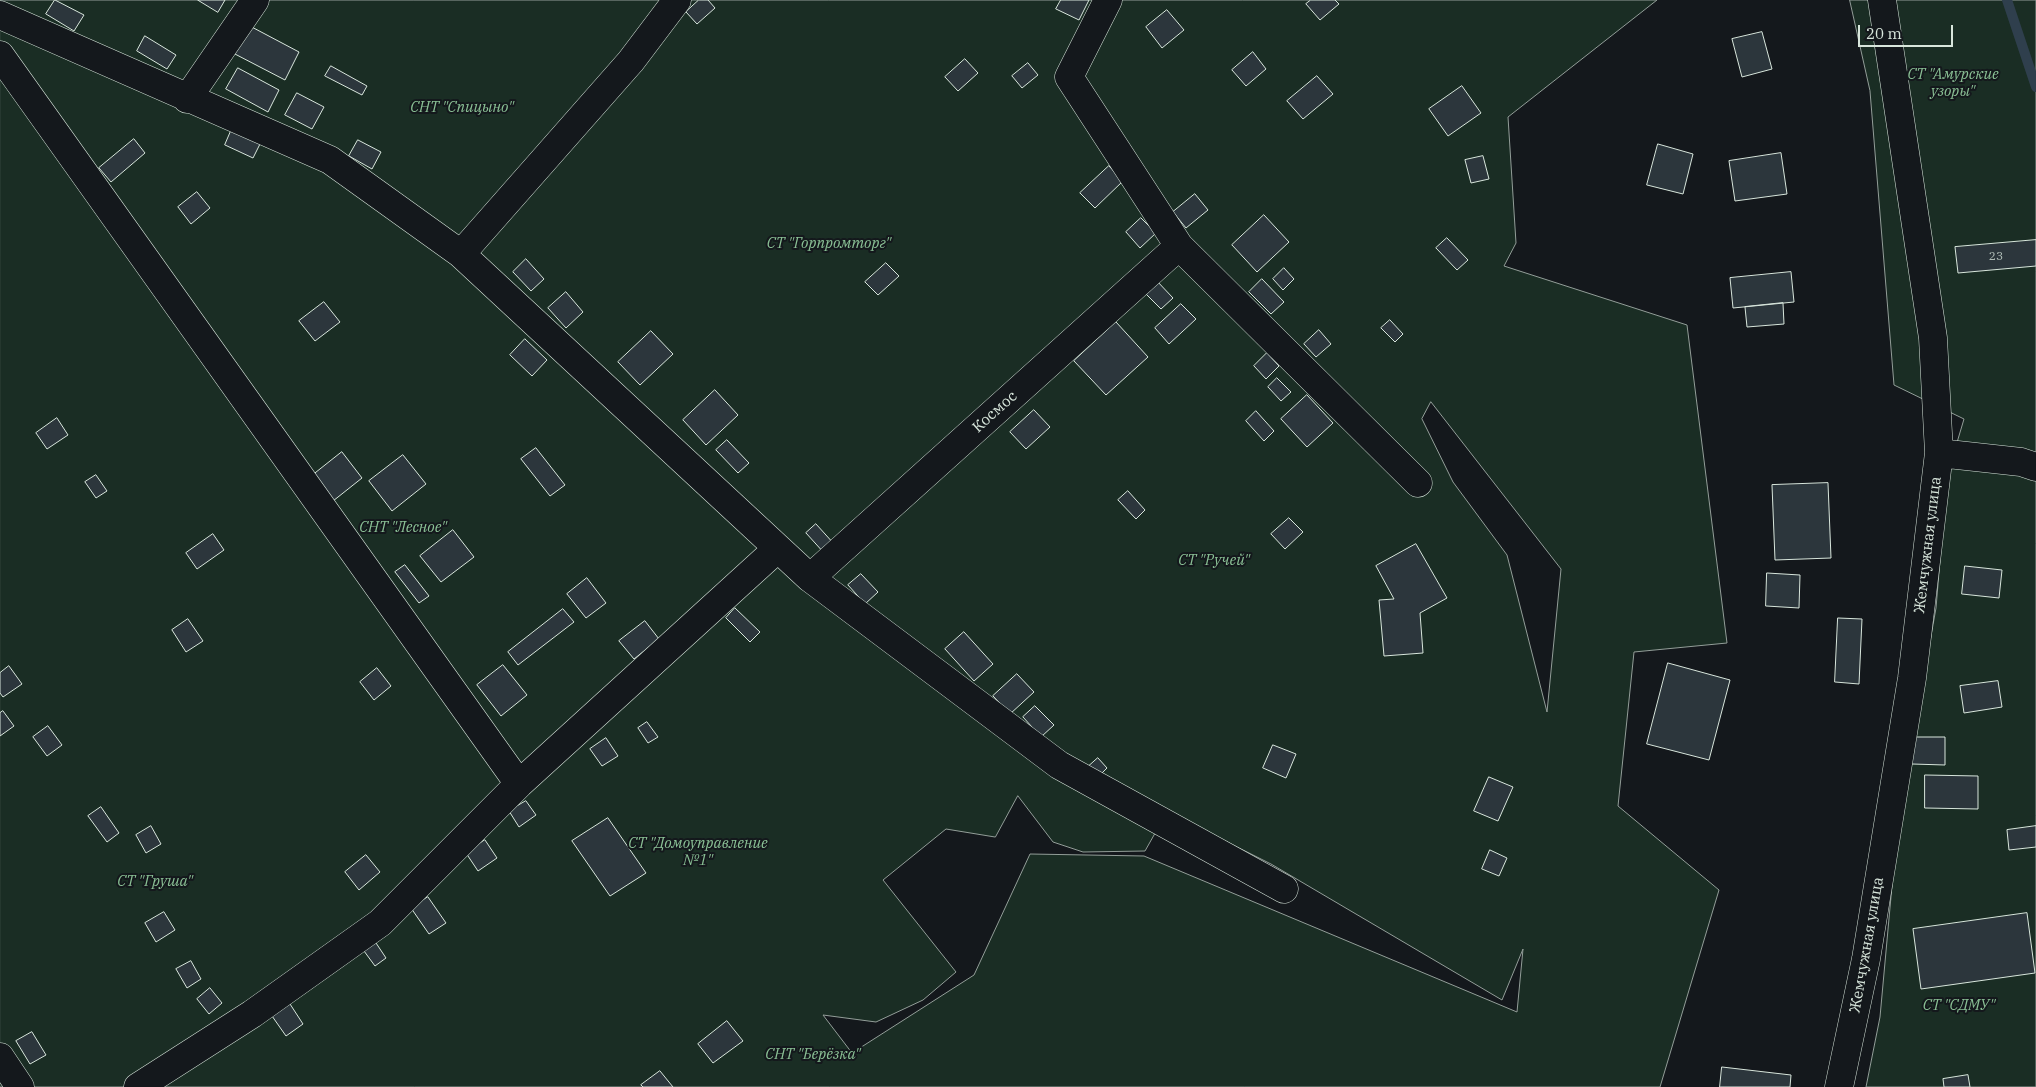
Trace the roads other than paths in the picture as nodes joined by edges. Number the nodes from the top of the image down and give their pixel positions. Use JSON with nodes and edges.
{"nodes":[{"id":1,"x":255,"y":0,"type":"edge"},
{"id":2,"x":677,"y":0,"type":"edge"},
{"id":3,"x":1108,"y":0,"type":"edge"},
{"id":4,"x":1882,"y":0,"type":"edge"},
{"id":5,"x":0,"y":15,"type":"edge"},
{"id":6,"x":0,"y":55,"type":"edge"},
{"id":7,"x":186,"y":99,"type":"junction"},
{"id":8,"x":1179,"y":246,"type":"junction"},
{"id":9,"x":461,"y":254,"type":"junction"},
{"id":10,"x":1939,"y":453,"type":"junction"},
{"id":11,"x":2036,"y":468,"type":"edge"},
{"id":12,"x":1418,"y":483,"type":"dead end"},
{"id":13,"x":777,"y":549,"type":"junction"},
{"id":14,"x":810,"y":578,"type":"junction"},
{"id":15,"x":519,"y":784,"type":"junction"},
{"id":16,"x":1284,"y":889,"type":"dead end"},
{"id":17,"x":0,"y":1057,"type":"edge"},
{"id":18,"x":20,"y":1087,"type":"edge"},
{"id":19,"x":138,"y":1087,"type":"edge"},
{"id":20,"x":1839,"y":1087,"type":"edge"}],
"edges":[{"from":1,"to":7,"type":"street"},
{"from":2,"to":9,"type":"street"},
{"from":3,"to":8,"type":"street"},
{"from":4,"to":10,"type":"street","name":"Жемчужная улица"},
{"from":5,"to":7,"type":"street"},
{"from":6,"to":15,"type":"street"},
{"from":7,"to":9,"type":"street"},
{"from":8,"to":12,"type":"street"},
{"from":8,"to":14,"type":"street","name":"Космос"},
{"from":9,"to":13,"type":"street"},
{"from":10,"to":11,"type":"street"},
{"from":10,"to":20,"type":"street","name":"Жемчужная улица"},
{"from":13,"to":14,"type":"street"},
{"from":13,"to":15,"type":"street"},
{"from":14,"to":16,"type":"street"},
{"from":15,"to":19,"type":"street"},
{"from":17,"to":18,"type":"street"}]}
